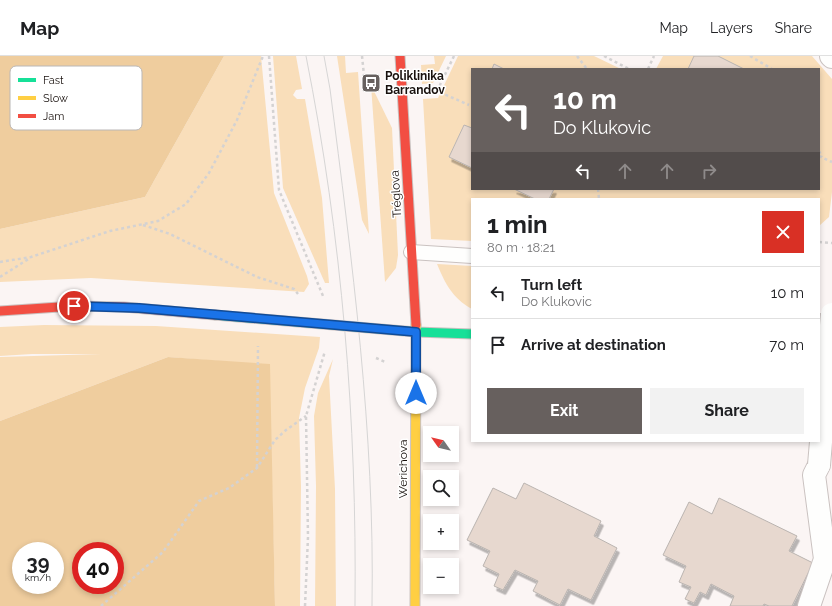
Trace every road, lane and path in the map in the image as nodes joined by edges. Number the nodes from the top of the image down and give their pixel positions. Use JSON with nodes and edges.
{"nodes":[{"id":1,"x":263,"y":56,"type":"edge"},
{"id":2,"x":269,"y":56,"type":"edge"},
{"id":3,"x":362,"y":56,"type":"edge"},
{"id":4,"x":400,"y":56,"type":"edge"},
{"id":5,"x":454,"y":56,"type":"edge"},
{"id":6,"x":577,"y":56,"type":"edge"},
{"id":7,"x":604,"y":56,"type":"edge"},
{"id":8,"x":654,"y":56,"type":"edge"},
{"id":9,"x":750,"y":56,"type":"edge"},
{"id":10,"x":586,"y":68,"type":"edge"},
{"id":11,"x":627,"y":68,"type":"edge"},
{"id":12,"x":648,"y":68,"type":"edge"},
{"id":13,"x":770,"y":68,"type":"edge"},
{"id":14,"x":365,"y":85,"type":"dead end"},
{"id":15,"x":469,"y":105,"type":"dead end"},
{"id":16,"x":820,"y":156,"type":"edge"},
{"id":17,"x":832,"y":162,"type":"edge"},
{"id":18,"x":143,"y":225,"type":"junction"},
{"id":19,"x":820,"y":242,"type":"edge"},
{"id":20,"x":832,"y":243,"type":"edge"},
{"id":21,"x":411,"y":252,"type":"junction"},
{"id":22,"x":471,"y":256,"type":"edge"},
{"id":23,"x":32,"y":257,"type":"junction"},
{"id":24,"x":0,"y":262,"type":"edge"},
{"id":25,"x":0,"y":277,"type":"edge"},
{"id":26,"x":301,"y":298,"type":"dead end"},
{"id":27,"x":0,"y":311,"type":"edge"},
{"id":28,"x":832,"y":314,"type":"edge"},
{"id":29,"x":259,"y":317,"type":"junction"},
{"id":30,"x":325,"y":323,"type":"junction"},
{"id":31,"x":416,"y":332,"type":"junction"},
{"id":32,"x":471,"y":334,"type":"edge"},
{"id":33,"x":820,"y":353,"type":"edge"},
{"id":34,"x":832,"y":354,"type":"edge"},
{"id":35,"x":306,"y":416,"type":"junction"},
{"id":36,"x":257,"y":468,"type":"junction"},
{"id":37,"x":101,"y":606,"type":"edge"},
{"id":38,"x":305,"y":606,"type":"edge"},
{"id":39,"x":414,"y":606,"type":"edge"},
{"id":40,"x":809,"y":606,"type":"edge"}],
"edges":[{"from":1,"to":18,"type":"path"},
{"from":2,"to":30,"type":"path"},
{"from":3,"to":14,"type":"path"},
{"from":4,"to":21,"type":"street","name":"Tréglova"},
{"from":5,"to":15,"type":"path"},
{"from":6,"to":10,"type":"path"},
{"from":7,"to":11,"type":"path"},
{"from":8,"to":12,"type":"path"},
{"from":9,"to":13,"type":"path"},
{"from":16,"to":17,"type":"path"},
{"from":18,"to":23,"type":"path"},
{"from":18,"to":26,"type":"path"},
{"from":19,"to":20,"type":"path"},
{"from":21,"to":22,"type":"lane"},
{"from":21,"to":31,"type":"street","name":"Tréglova"},
{"from":23,"to":24,"type":"path"},
{"from":23,"to":25,"type":"path"},
{"from":27,"to":29,"type":"street"},
{"from":28,"to":40,"type":"street","bridge":true},
{"from":29,"to":30,"type":"street"},
{"from":29,"to":36,"type":"path"},
{"from":30,"to":31,"type":"street"},
{"from":30,"to":35,"type":"path"},
{"from":31,"to":32,"type":"street"},
{"from":31,"to":39,"type":"street","name":"Werichova"},
{"from":33,"to":34,"type":"street"},
{"from":35,"to":36,"type":"path"},
{"from":35,"to":38,"type":"path"},
{"from":36,"to":37,"type":"path"}]}
